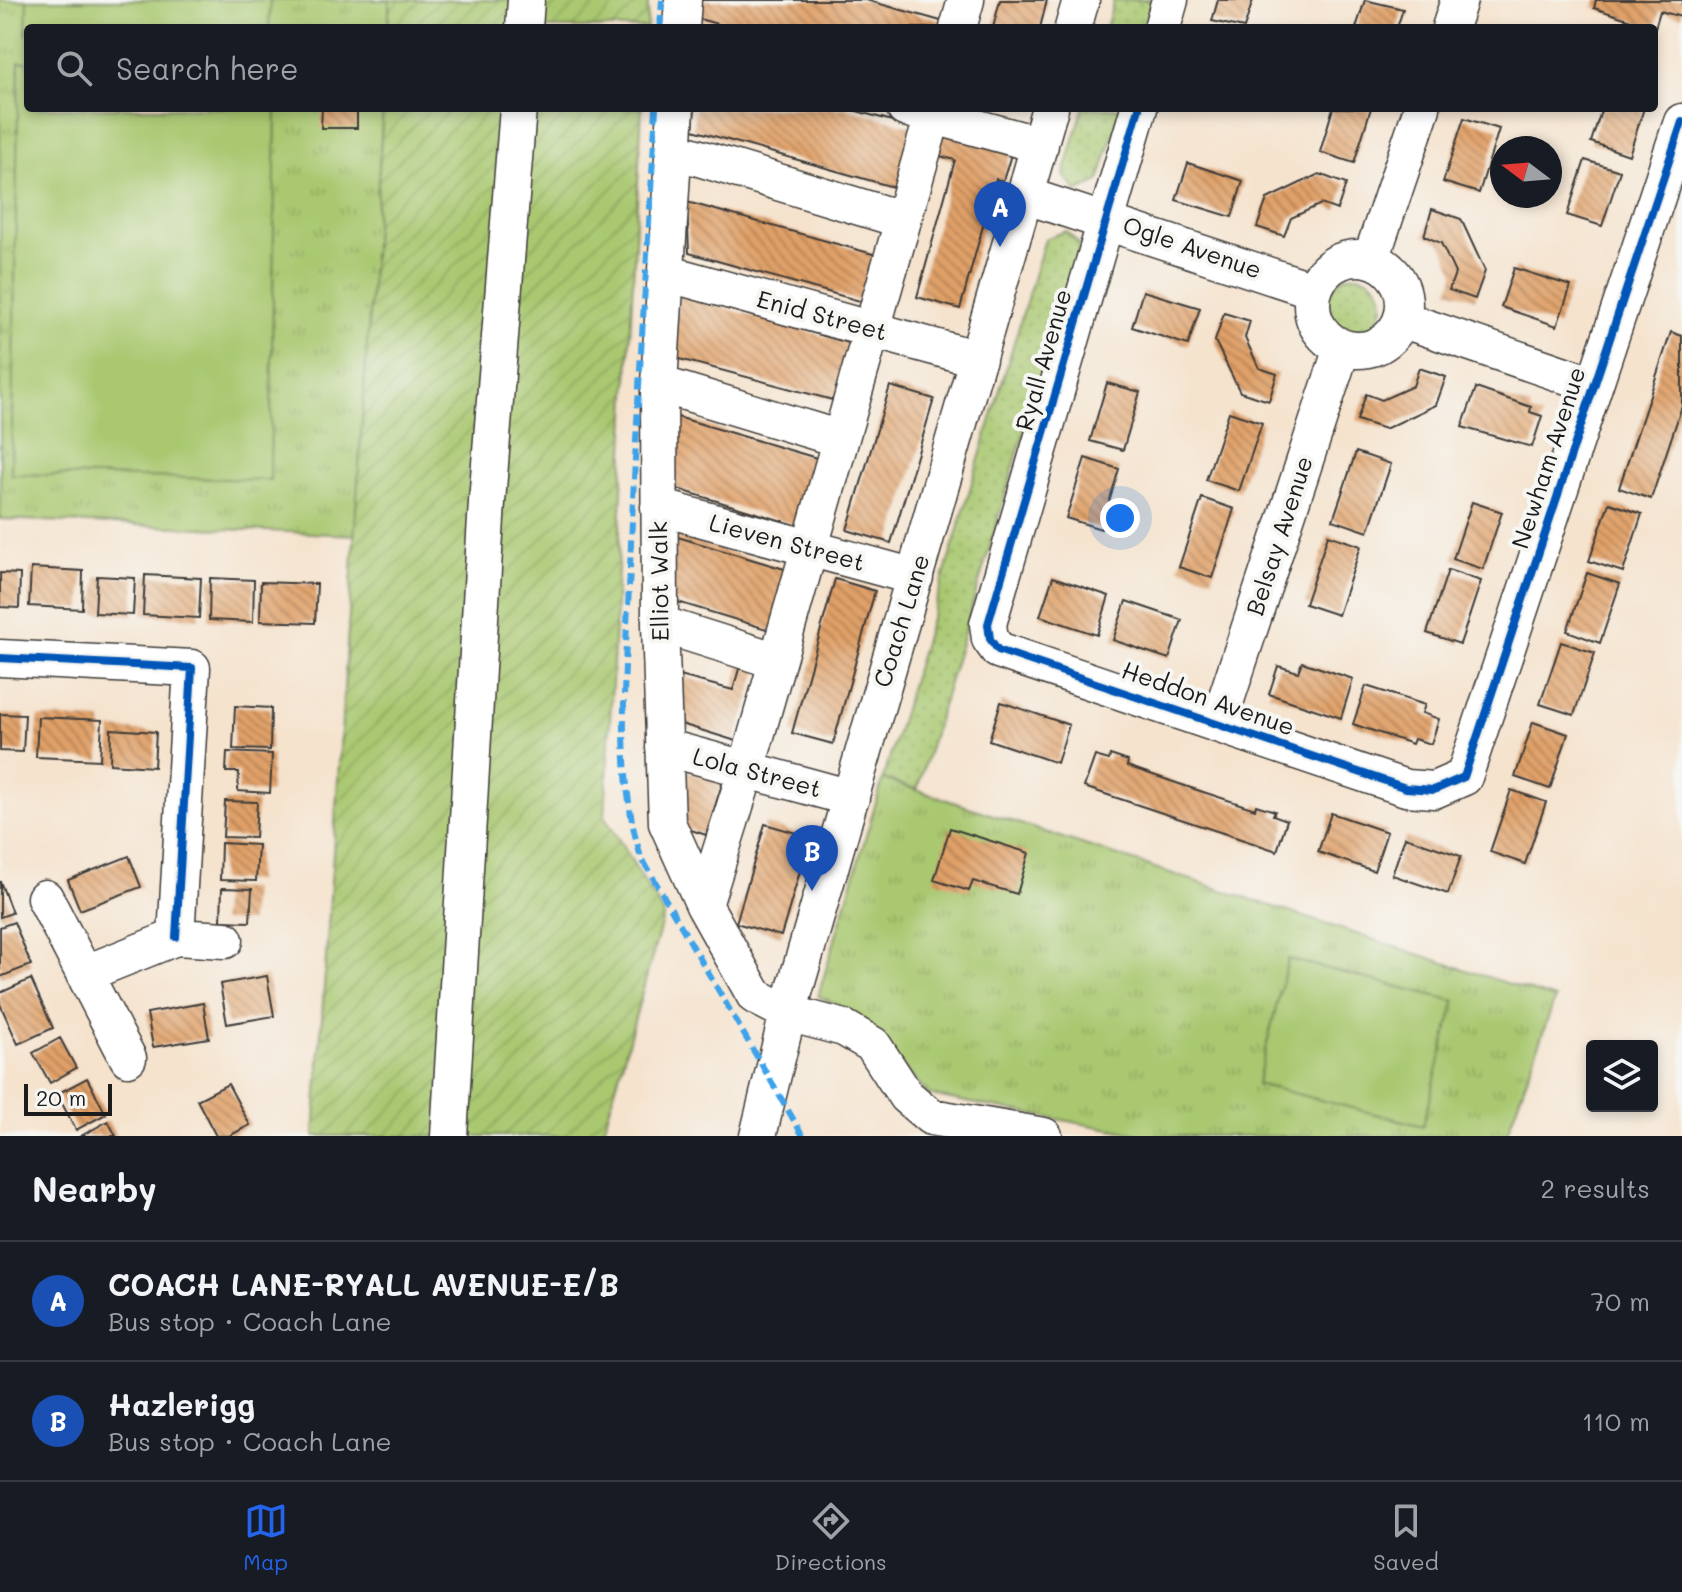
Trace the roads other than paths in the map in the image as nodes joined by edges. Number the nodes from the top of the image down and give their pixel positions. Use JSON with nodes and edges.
{"nodes":[{"id":1,"x":526,"y":0,"type":"edge"},
{"id":2,"x":683,"y":0,"type":"edge"},
{"id":3,"x":966,"y":0,"type":"edge"},
{"id":4,"x":1081,"y":0,"type":"edge"},
{"id":5,"x":1170,"y":0,"type":"edge"},
{"id":6,"x":1459,"y":0,"type":"edge"},
{"id":7,"x":524,"y":24,"type":"edge"},
{"id":8,"x":681,"y":24,"type":"edge"},
{"id":9,"x":959,"y":24,"type":"edge"},
{"id":10,"x":1074,"y":24,"type":"edge"},
{"id":11,"x":1163,"y":24,"type":"edge"},
{"id":12,"x":1451,"y":24,"type":"edge"},
{"id":13,"x":518,"y":112,"type":"edge"},
{"id":14,"x":676,"y":112,"type":"edge"},
{"id":15,"x":924,"y":112,"type":"edge"},
{"id":16,"x":927,"y":112,"type":"edge"},
{"id":17,"x":1049,"y":112,"type":"edge"},
{"id":18,"x":1138,"y":112,"type":"edge"},
{"id":19,"x":1421,"y":112,"type":"edge"},
{"id":20,"x":1682,"y":122,"type":"edge"},
{"id":21,"x":1040,"y":145,"type":"junction"},
{"id":22,"x":673,"y":150,"type":"junction"},
{"id":23,"x":1024,"y":195,"type":"junction"},
{"id":24,"x":1106,"y":219,"type":"junction"},
{"id":25,"x":903,"y":220,"type":"junction"},
{"id":26,"x":1371,"y":259,"type":"junction"},
{"id":27,"x":666,"y":273,"type":"junction"},
{"id":28,"x":1313,"y":290,"type":"junction"},
{"id":29,"x":1404,"y":320,"type":"junction"},
{"id":30,"x":873,"y":330,"type":"junction"},
{"id":31,"x":1342,"y":348,"type":"junction"},
{"id":32,"x":978,"y":359,"type":"junction"},
{"id":33,"x":659,"y":384,"type":"junction"},
{"id":34,"x":1594,"y":385,"type":"junction"},
{"id":35,"x":840,"y":439,"type":"junction"},
{"id":36,"x":659,"y":507,"type":"junction"},
{"id":37,"x":809,"y":550,"type":"junction"},
{"id":38,"x":915,"y":577,"type":"junction"},
{"id":39,"x":660,"y":624,"type":"junction"},
{"id":40,"x":988,"y":624,"type":"joint"},
{"id":41,"x":0,"y":658,"type":"edge"},
{"id":42,"x":777,"y":661,"type":"junction"},
{"id":43,"x":1218,"y":724,"type":"junction"},
{"id":44,"x":664,"y":747,"type":"junction"},
{"id":45,"x":746,"y":771,"type":"junction"},
{"id":46,"x":1434,"y":790,"type":"joint"},
{"id":47,"x":851,"y":798,"type":"junction"},
{"id":48,"x":45,"y":898,"type":"dead end"},
{"id":49,"x":704,"y":905,"type":"junction"},
{"id":50,"x":176,"y":937,"type":"junction"},
{"id":51,"x":225,"y":940,"type":"dead end"},
{"id":52,"x":84,"y":974,"type":"junction"},
{"id":53,"x":788,"y":1013,"type":"junction"},
{"id":54,"x":128,"y":1058,"type":"dead end"},
{"id":55,"x":449,"y":1136,"type":"edge"},
{"id":56,"x":758,"y":1136,"type":"edge"},
{"id":57,"x":1044,"y":1136,"type":"edge"}],
"edges":[{"from":1,"to":7,"type":"street"},
{"from":2,"to":8,"type":"street"},
{"from":3,"to":9,"type":"street"},
{"from":4,"to":10,"type":"street"},
{"from":5,"to":11,"type":"street"},
{"from":6,"to":12,"type":"street"},
{"from":13,"to":55,"type":"street"},
{"from":14,"to":22,"type":"street","name":"Elliot Walk"},
{"from":15,"to":25,"type":"street"},
{"from":16,"to":21,"type":"street"},
{"from":17,"to":21,"type":"street","name":"Coach Lane"},
{"from":18,"to":24,"type":"street","name":"Ryall Avenue"},
{"from":19,"to":26,"type":"street"},
{"from":20,"to":34,"type":"street","name":"Newham Avenue"},
{"from":21,"to":23,"type":"street","name":"Coach Lane"},
{"from":22,"to":25,"type":"street"},
{"from":22,"to":27,"type":"street","name":"Elliot Walk"},
{"from":23,"to":24,"type":"street","name":"Ogle Avenue"},
{"from":23,"to":32,"type":"street","name":"Coach Lane"},
{"from":24,"to":28,"type":"street","name":"Ogle Avenue"},
{"from":24,"to":40,"type":"street","name":"Ryall Avenue"},
{"from":25,"to":30,"type":"street"},
{"from":26,"to":28,"type":"street"},
{"from":26,"to":29,"type":"street"},
{"from":27,"to":30,"type":"street","name":"Enid Street"},
{"from":27,"to":33,"type":"street","name":"Elliot Walk"},
{"from":28,"to":31,"type":"street"},
{"from":29,"to":31,"type":"street"},
{"from":29,"to":34,"type":"street"},
{"from":30,"to":32,"type":"street","name":"Enid Street"},
{"from":30,"to":35,"type":"street"},
{"from":31,"to":43,"type":"street","name":"Belsay Avenue"},
{"from":32,"to":38,"type":"street","name":"Coach Lane"},
{"from":33,"to":35,"type":"street"},
{"from":33,"to":36,"type":"street","name":"Elliot Walk"},
{"from":34,"to":46,"type":"street","name":"Newham Avenue"},
{"from":35,"to":37,"type":"street"},
{"from":36,"to":37,"type":"street","name":"Lieven Street"},
{"from":36,"to":39,"type":"street","name":"Elliot Walk"},
{"from":37,"to":38,"type":"street","name":"Lieven Street"},
{"from":37,"to":42,"type":"street"},
{"from":38,"to":47,"type":"street","name":"Coach Lane"},
{"from":39,"to":42,"type":"street"},
{"from":39,"to":44,"type":"street","name":"Elliot Walk"},
{"from":40,"to":43,"type":"street","name":"Heddon Avenue"},
{"from":41,"to":50,"type":"street"},
{"from":42,"to":45,"type":"street"},
{"from":43,"to":46,"type":"street","name":"Heddon Avenue"},
{"from":44,"to":45,"type":"street","name":"Lola Street"},
{"from":44,"to":49,"type":"street","name":"Elliot Walk"},
{"from":45,"to":47,"type":"street","name":"Lola Street"},
{"from":45,"to":49,"type":"street"},
{"from":47,"to":53,"type":"street","name":"Coach Lane"},
{"from":48,"to":52,"type":"street"},
{"from":49,"to":53,"type":"street","name":"Elliot Walk"},
{"from":50,"to":51,"type":"street"},
{"from":50,"to":52,"type":"street"},
{"from":52,"to":54,"type":"street"},
{"from":53,"to":56,"type":"street","name":"Coach Lane"},
{"from":53,"to":57,"type":"street","name":"Elliot Walk"}]}
